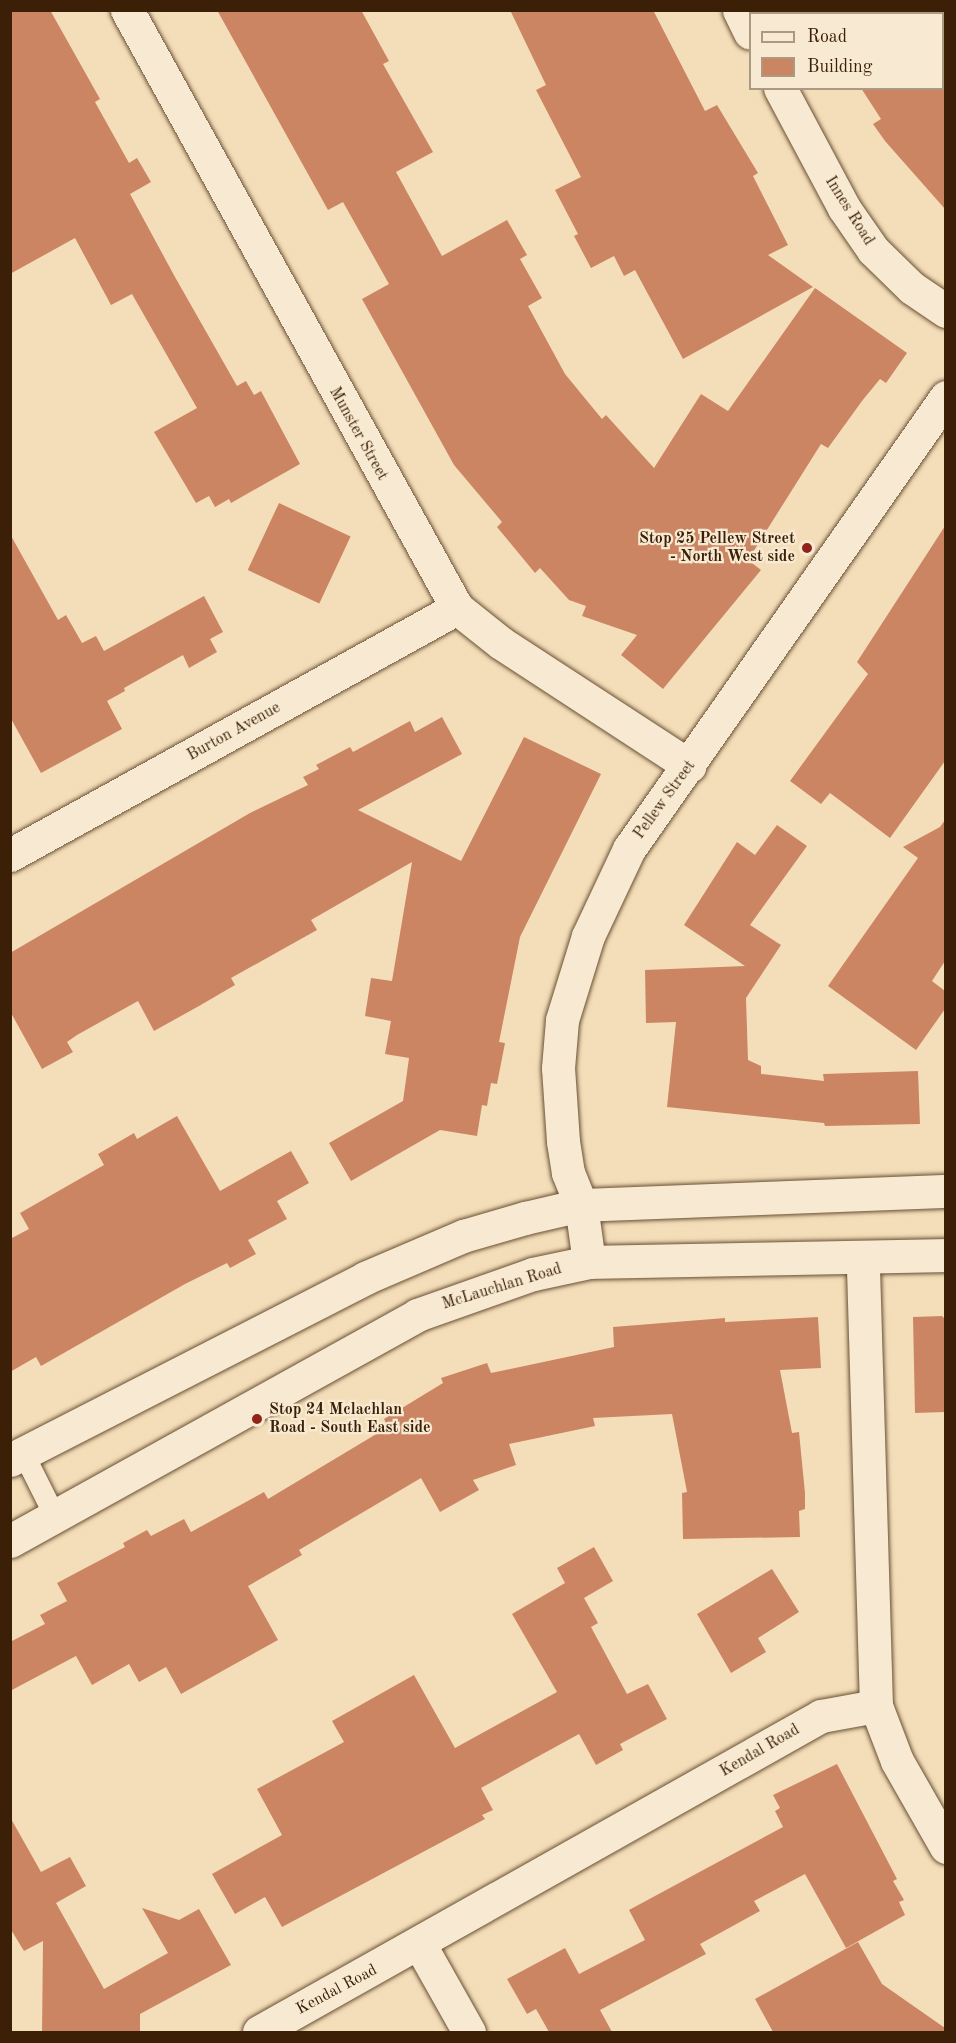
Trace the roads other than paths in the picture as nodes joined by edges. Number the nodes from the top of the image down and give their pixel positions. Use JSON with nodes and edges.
{"nodes":[{"id":1,"x":127,"y":10,"type":"edge"},
{"id":2,"x":739,"y":10,"type":"edge"},
{"id":3,"x":749,"y":31,"type":"edge"},
{"id":4,"x":781,"y":90,"type":"edge"},
{"id":5,"x":945,"y":311,"type":"edge"},
{"id":6,"x":945,"y":397,"type":"edge"},
{"id":7,"x":457,"y":608,"type":"junction"},
{"id":8,"x":690,"y":766,"type":"junction"},
{"id":9,"x":10,"y":855,"type":"edge"},
{"id":10,"x":945,"y":1191,"type":"edge"},
{"id":11,"x":581,"y":1206,"type":"junction"},
{"id":12,"x":945,"y":1256,"type":"edge"},
{"id":13,"x":864,"y":1258,"type":"junction"},
{"id":14,"x":589,"y":1262,"type":"junction"},
{"id":15,"x":17,"y":1456,"type":"edge"},
{"id":16,"x":55,"y":1516,"type":"junction"},
{"id":17,"x":10,"y":1541,"type":"edge"},
{"id":18,"x":876,"y":1706,"type":"junction"},
{"id":19,"x":945,"y":1847,"type":"edge"},
{"id":20,"x":420,"y":1945,"type":"junction"},
{"id":21,"x":259,"y":2032,"type":"edge"},
{"id":22,"x":469,"y":2032,"type":"edge"}],
"edges":[{"from":1,"to":7,"type":"street","name":"Munster Street"},
{"from":2,"to":3,"type":"street"},
{"from":4,"to":5,"type":"street","name":"Innes Road"},
{"from":6,"to":8,"type":"street","name":"Pellew Street"},
{"from":7,"to":8,"type":"street","name":"Munster Street"},
{"from":7,"to":9,"type":"street","name":"Burton Avenue"},
{"from":8,"to":11,"type":"street","name":"Pellew Street"},
{"from":10,"to":11,"type":"street"},
{"from":11,"to":14,"type":"street","name":"Pellew Street"},
{"from":11,"to":15,"type":"street"},
{"from":12,"to":13,"type":"street","name":"McLauchlan Road"},
{"from":13,"to":14,"type":"street","name":"McLauchlan Road"},
{"from":13,"to":18,"type":"street"},
{"from":14,"to":16,"type":"street","name":"McLauchlan Road"},
{"from":15,"to":16,"type":"lane"},
{"from":16,"to":17,"type":"street","name":"McLauchlan Road"},
{"from":18,"to":19,"type":"street"},
{"from":18,"to":20,"type":"street","name":"Kendal Road"},
{"from":20,"to":21,"type":"street","name":"Kendal Road"},
{"from":20,"to":22,"type":"street"}]}
